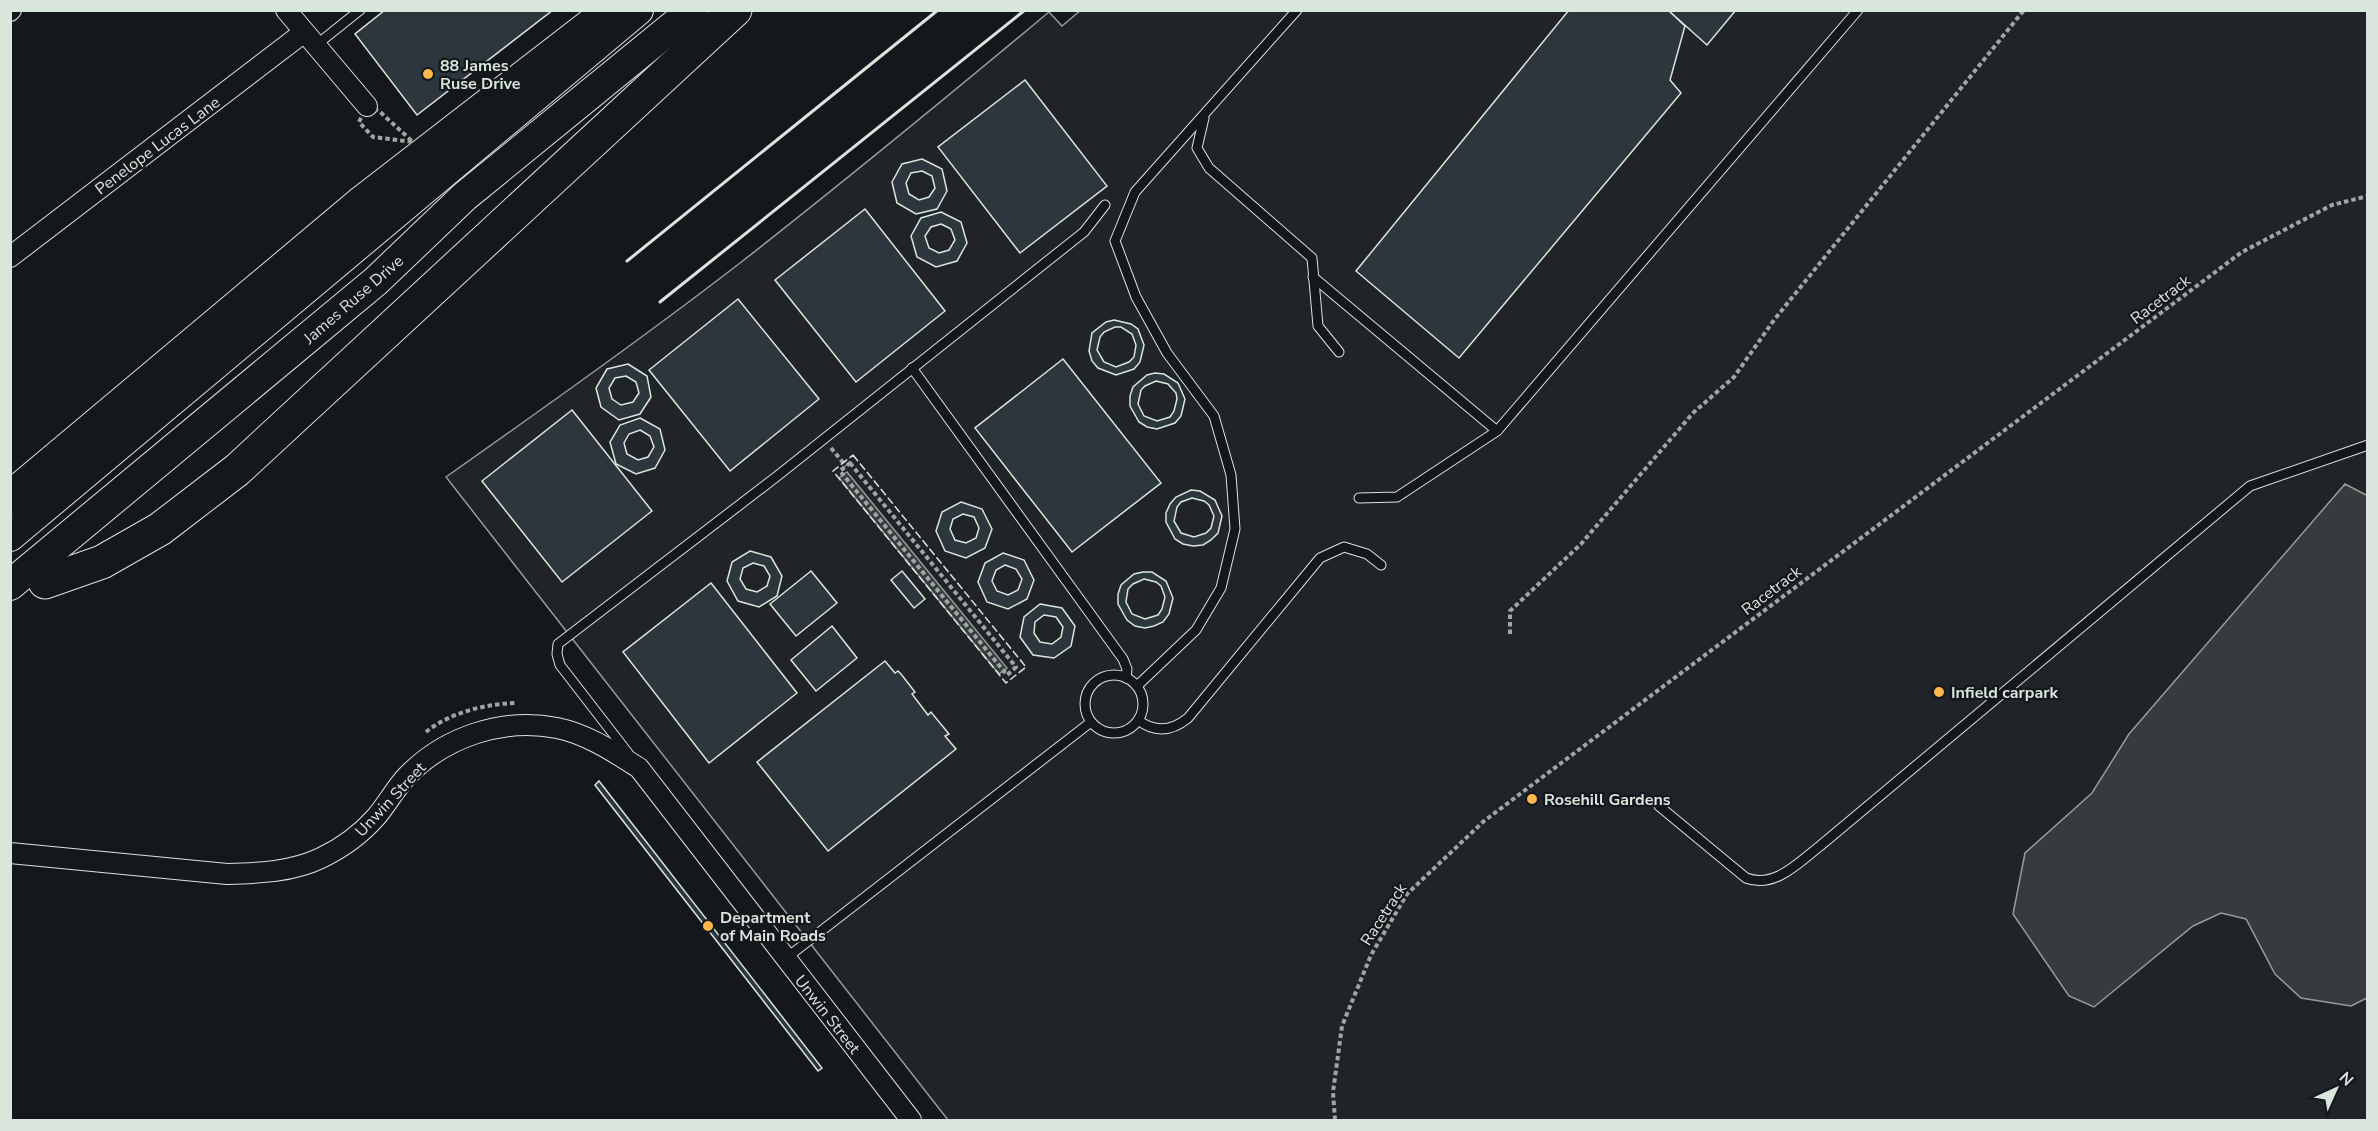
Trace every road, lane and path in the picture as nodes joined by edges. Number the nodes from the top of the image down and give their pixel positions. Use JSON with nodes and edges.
{"nodes":[{"id":1,"x":286,"y":10,"type":"edge"},
{"id":2,"x":360,"y":10,"type":"edge"},
{"id":3,"x":611,"y":10,"type":"edge"},
{"id":4,"x":638,"y":10,"type":"edge"},
{"id":5,"x":693,"y":10,"type":"edge"},
{"id":6,"x":735,"y":10,"type":"edge"},
{"id":7,"x":1297,"y":10,"type":"edge"},
{"id":8,"x":1858,"y":10,"type":"edge"},
{"id":9,"x":2024,"y":10,"type":"edge"},
{"id":10,"x":309,"y":39,"type":"junction"},
{"id":11,"x":367,"y":106,"type":"junction"},
{"id":12,"x":1204,"y":116,"type":"junction"},
{"id":13,"x":2367,"y":196,"type":"edge"},
{"id":14,"x":1105,"y":205,"type":"dead end"},
{"id":15,"x":10,"y":257,"type":"edge"},
{"id":16,"x":1313,"y":277,"type":"junction"},
{"id":17,"x":1338,"y":352,"type":"dead end"},
{"id":18,"x":912,"y":368,"type":"junction"},
{"id":19,"x":1497,"y":431,"type":"junction"},
{"id":20,"x":824,"y":438,"type":"junction"},
{"id":21,"x":2367,"y":445,"type":"edge"},
{"id":22,"x":846,"y":466,"type":"junction"},
{"id":23,"x":10,"y":498,"type":"edge"},
{"id":24,"x":1359,"y":498,"type":"dead end"},
{"id":25,"x":10,"y":536,"type":"edge"},
{"id":26,"x":1381,"y":565,"type":"dead end"},
{"id":27,"x":45,"y":582,"type":"dead end"},
{"id":28,"x":10,"y":585,"type":"edge"},
{"id":29,"x":1510,"y":634,"type":"dead end"},
{"id":30,"x":1126,"y":678,"type":"junction"},
{"id":31,"x":1137,"y":686,"type":"junction"},
{"id":32,"x":1138,"y":720,"type":"junction"},
{"id":33,"x":1091,"y":722,"type":"junction"},
{"id":34,"x":639,"y":768,"type":"junction"},
{"id":35,"x":1659,"y":806,"type":"dead end"},
{"id":36,"x":10,"y":853,"type":"edge"},
{"id":37,"x":785,"y":960,"type":"junction"},
{"id":38,"x":911,"y":1120,"type":"edge"},
{"id":39,"x":1335,"y":1120,"type":"edge"}],
"edges":[{"from":1,"to":10,"type":"street"},
{"from":2,"to":10,"type":"lane","name":"Penelope Lucas Lane"},
{"from":3,"to":23,"type":"highway"},
{"from":4,"to":25,"type":"main road"},
{"from":5,"to":28,"type":"main road","name":"James Ruse Drive"},
{"from":6,"to":27,"type":"highway"},
{"from":7,"to":12,"type":"lane"},
{"from":8,"to":19,"type":"lane"},
{"from":9,"to":29,"type":"path"},
{"from":10,"to":11,"type":"street"},
{"from":10,"to":15,"type":"street","name":"Penelope Lucas Lane"},
{"from":11,"to":11,"type":"path"},
{"from":12,"to":16,"type":"lane"},
{"from":12,"to":31,"type":"lane"},
{"from":13,"to":39,"type":"path","name":"Racetrack"},
{"from":14,"to":18,"type":"lane"},
{"from":16,"to":17,"type":"lane"},
{"from":16,"to":19,"type":"lane"},
{"from":18,"to":20,"type":"lane"},
{"from":18,"to":30,"type":"lane"},
{"from":19,"to":24,"type":"lane"},
{"from":20,"to":22,"type":"path"},
{"from":20,"to":34,"type":"lane"},
{"from":21,"to":35,"type":"lane"},
{"from":22,"to":22,"type":"path"},
{"from":26,"to":32,"type":"lane"},
{"from":30,"to":31,"type":"lane"},
{"from":30,"to":33,"type":"lane"},
{"from":31,"to":32,"type":"lane"},
{"from":32,"to":33,"type":"lane"},
{"from":33,"to":37,"type":"lane"},
{"from":34,"to":36,"type":"street","name":"Unwin Street"},
{"from":34,"to":37,"type":"street","name":"Unwin Street"},
{"from":37,"to":38,"type":"street","name":"Unwin Street"}]}
